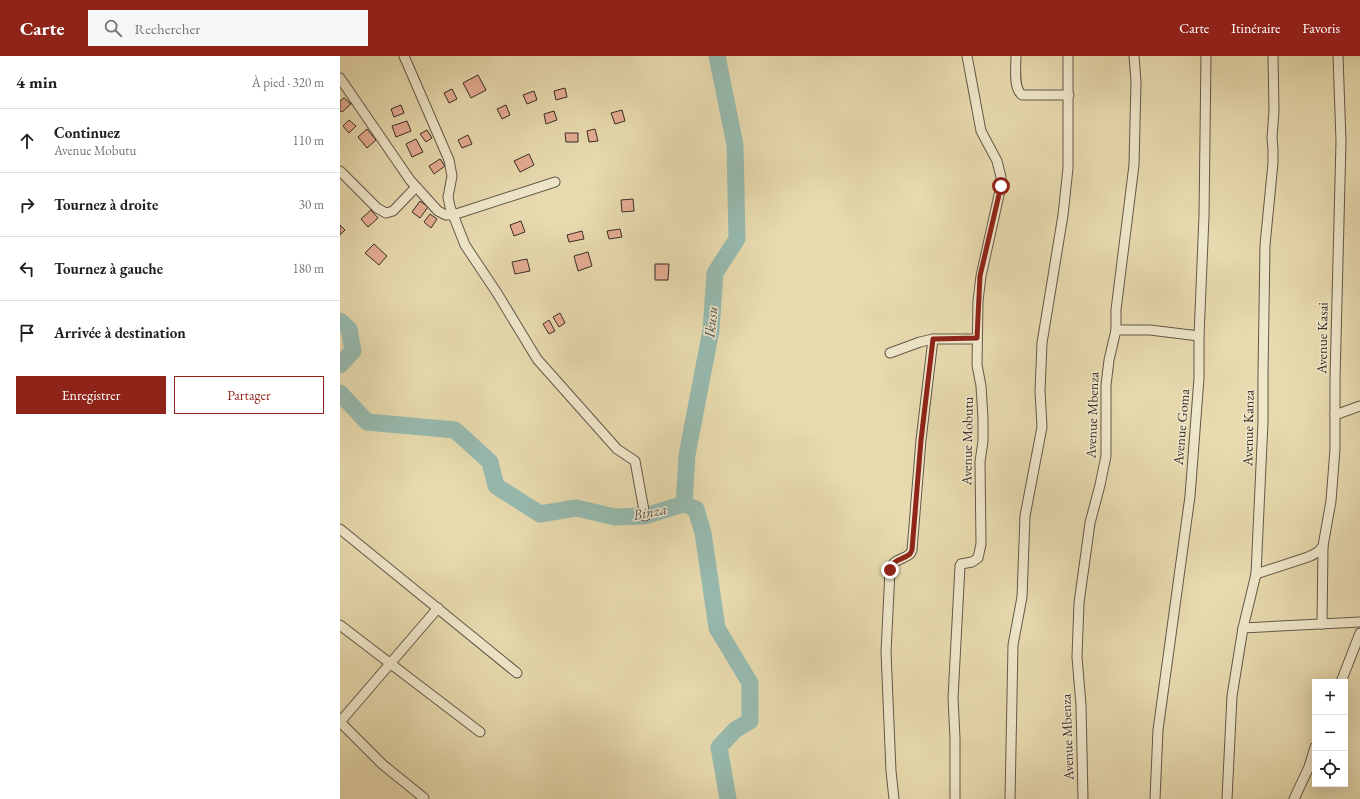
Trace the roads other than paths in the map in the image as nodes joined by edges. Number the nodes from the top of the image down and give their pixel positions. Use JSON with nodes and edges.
{"nodes":[{"id":1,"x":404,"y":56,"type":"edge"},
{"id":2,"x":967,"y":56,"type":"edge"},
{"id":3,"x":1016,"y":56,"type":"edge"},
{"id":4,"x":1068,"y":56,"type":"edge"},
{"id":5,"x":1134,"y":56,"type":"edge"},
{"id":6,"x":1206,"y":56,"type":"edge"},
{"id":7,"x":1273,"y":56,"type":"edge"},
{"id":8,"x":1338,"y":56,"type":"edge"},
{"id":9,"x":340,"y":78,"type":"edge"},
{"id":10,"x":1069,"y":94,"type":"junction"},
{"id":11,"x":340,"y":171,"type":"edge"},
{"id":12,"x":555,"y":182,"type":"dead end"},
{"id":13,"x":416,"y":187,"type":"junction"},
{"id":14,"x":453,"y":215,"type":"junction"},
{"id":15,"x":1116,"y":330,"type":"junction"},
{"id":16,"x":1199,"y":336,"type":"junction"},
{"id":17,"x":977,"y":338,"type":"junction"},
{"id":18,"x":933,"y":339,"type":"junction"},
{"id":19,"x":890,"y":353,"type":"dead end"},
{"id":20,"x":1360,"y":406,"type":"edge"},
{"id":21,"x":1335,"y":415,"type":"junction"},
{"id":22,"x":645,"y":516,"type":"dead end"},
{"id":23,"x":340,"y":529,"type":"edge"},
{"id":24,"x":1323,"y":546,"type":"junction"},
{"id":25,"x":1256,"y":574,"type":"junction"},
{"id":26,"x":438,"y":608,"type":"junction"},
{"id":27,"x":1360,"y":622,"type":"edge"},
{"id":28,"x":1322,"y":624,"type":"junction"},
{"id":29,"x":340,"y":625,"type":"edge"},
{"id":30,"x":1243,"y":628,"type":"junction"},
{"id":31,"x":1360,"y":633,"type":"edge"},
{"id":32,"x":390,"y":664,"type":"junction"},
{"id":33,"x":517,"y":673,"type":"dead end"},
{"id":34,"x":1341,"y":679,"type":"edge"},
{"id":35,"x":340,"y":722,"type":"edge"},
{"id":36,"x":480,"y":732,"type":"dead end"},
{"id":37,"x":1314,"y":751,"type":"edge"},
{"id":38,"x":424,"y":798,"type":"dead end"},
{"id":39,"x":894,"y":799,"type":"edge"},
{"id":40,"x":954,"y":799,"type":"edge"},
{"id":41,"x":1010,"y":799,"type":"edge"},
{"id":42,"x":1083,"y":799,"type":"edge"},
{"id":43,"x":1155,"y":799,"type":"edge"},
{"id":44,"x":1227,"y":799,"type":"edge"},
{"id":45,"x":1294,"y":799,"type":"edge"}],
"edges":[{"from":1,"to":14,"type":"street"},
{"from":2,"to":17,"type":"street","name":"Avenue Mobutu"},
{"from":3,"to":10,"type":"street"},
{"from":4,"to":10,"type":"street"},
{"from":5,"to":15,"type":"street","name":"Avenue Mbenza"},
{"from":6,"to":16,"type":"street","name":"Avenue Goma"},
{"from":7,"to":25,"type":"street","name":"Avenue Kanza"},
{"from":8,"to":21,"type":"street","name":"Avenue Kasai"},
{"from":9,"to":13,"type":"street"},
{"from":10,"to":41,"type":"street"},
{"from":11,"to":13,"type":"street"},
{"from":12,"to":14,"type":"street"},
{"from":13,"to":14,"type":"street"},
{"from":14,"to":22,"type":"street"},
{"from":15,"to":16,"type":"street"},
{"from":15,"to":42,"type":"street","name":"Avenue Mbenza"},
{"from":16,"to":43,"type":"street","name":"Avenue Goma"},
{"from":17,"to":18,"type":"street"},
{"from":17,"to":40,"type":"street","name":"Avenue Mobutu"},
{"from":18,"to":19,"type":"street"},
{"from":18,"to":39,"type":"street"},
{"from":20,"to":21,"type":"street"},
{"from":21,"to":24,"type":"street","name":"Avenue Kasai"},
{"from":23,"to":26,"type":"street"},
{"from":24,"to":25,"type":"street"},
{"from":24,"to":28,"type":"street","name":"Avenue Kasai"},
{"from":25,"to":30,"type":"street","name":"Avenue Kanza"},
{"from":26,"to":32,"type":"street"},
{"from":26,"to":33,"type":"street"},
{"from":27,"to":28,"type":"street"},
{"from":28,"to":30,"type":"street"},
{"from":29,"to":32,"type":"street"},
{"from":30,"to":44,"type":"street","name":"Avenue Kanza"},
{"from":31,"to":34,"type":"street"},
{"from":32,"to":35,"type":"street"},
{"from":32,"to":36,"type":"street"},
{"from":35,"to":38,"type":"street"},
{"from":37,"to":45,"type":"street"}]}
